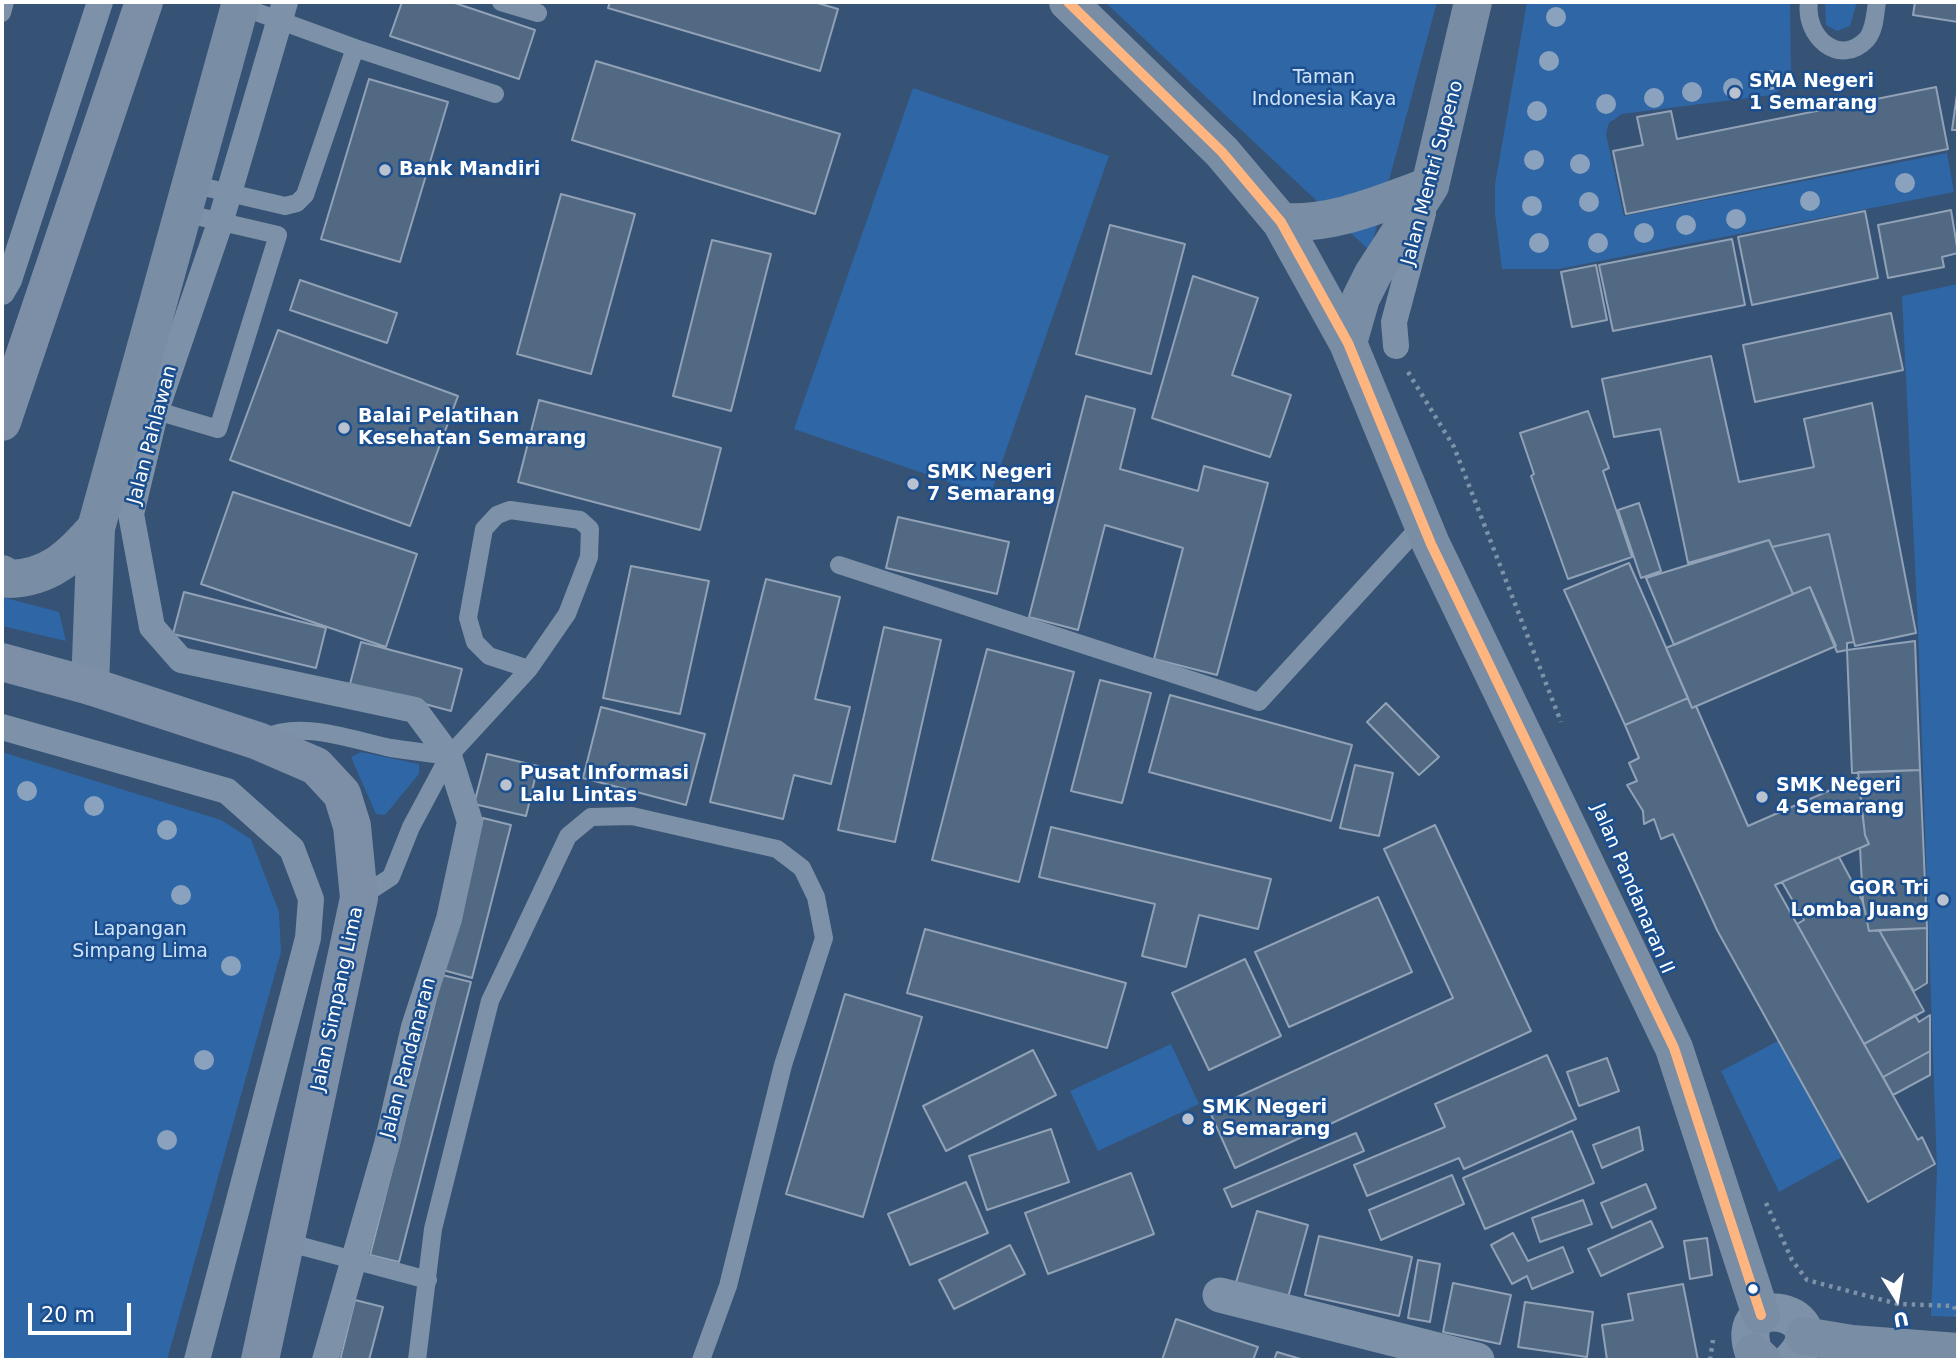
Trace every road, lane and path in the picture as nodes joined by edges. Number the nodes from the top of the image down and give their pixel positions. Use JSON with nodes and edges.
{"nodes":[{"id":1,"x":5,"y":2,"type":"edge"},
{"id":2,"x":100,"y":2,"type":"edge"},
{"id":3,"x":144,"y":2,"type":"edge"},
{"id":4,"x":501,"y":2,"type":"edge"},
{"id":5,"x":1068,"y":2,"type":"edge"},
{"id":6,"x":1476,"y":2,"type":"edge"},
{"id":7,"x":1809,"y":2,"type":"edge"},
{"id":8,"x":1877,"y":2,"type":"edge"},
{"id":9,"x":240,"y":4,"type":"edge"},
{"id":10,"x":282,"y":11,"type":"edge"},
{"id":11,"x":2,"y":13,"type":"edge"},
{"id":12,"x":538,"y":13,"type":"dead end"},
{"id":13,"x":355,"y":48,"type":"junction"},
{"id":14,"x":495,"y":94,"type":"dead end"},
{"id":15,"x":1430,"y":186,"type":"junction"},
{"id":16,"x":228,"y":192,"type":"junction"},
{"id":17,"x":187,"y":198,"type":"junction"},
{"id":18,"x":220,"y":222,"type":"junction"},
{"id":19,"x":1281,"y":222,"type":"junction"},
{"id":20,"x":2,"y":290,"type":"edge"},
{"id":21,"x":44,"y":298,"type":"junction"},
{"id":22,"x":1348,"y":343,"type":"junction"},
{"id":23,"x":1396,"y":346,"type":"joint"},
{"id":24,"x":143,"y":407,"type":"junction"},
{"id":25,"x":2,"y":422,"type":"edge"},
{"id":26,"x":96,"y":528,"type":"junction"},
{"id":27,"x":1431,"y":544,"type":"junction"},
{"id":28,"x":839,"y":565,"type":"dead end"},
{"id":29,"x":2,"y":574,"type":"edge"},
{"id":30,"x":2,"y":662,"type":"edge"},
{"id":31,"x":529,"y":669,"type":"junction"},
{"id":32,"x":90,"y":685,"type":"junction"},
{"id":33,"x":2,"y":727,"type":"edge"},
{"id":34,"x":1566,"y":735,"type":"dead end"},
{"id":35,"x":258,"y":741,"type":"junction"},
{"id":36,"x":450,"y":756,"type":"junction"},
{"id":37,"x":359,"y":898,"type":"junction"},
{"id":38,"x":1765,"y":1200,"type":"dead end"},
{"id":39,"x":286,"y":1242,"type":"junction"},
{"id":40,"x":354,"y":1261,"type":"junction"},
{"id":41,"x":428,"y":1280,"type":"junction"},
{"id":42,"x":1220,"y":1295,"type":"dead end"},
{"id":43,"x":1761,"y":1315,"type":"junction"},
{"id":44,"x":1958,"y":1320,"type":"edge"},
{"id":45,"x":1798,"y":1348,"type":"edge"},
{"id":46,"x":1958,"y":1352,"type":"edge"},
{"id":47,"x":1758,"y":1357,"type":"edge"},
{"id":48,"x":197,"y":1360,"type":"edge"},
{"id":49,"x":260,"y":1360,"type":"edge"},
{"id":50,"x":326,"y":1360,"type":"edge"},
{"id":51,"x":417,"y":1360,"type":"edge"},
{"id":52,"x":702,"y":1360,"type":"edge"},
{"id":53,"x":1477,"y":1360,"type":"edge"}],
"edges":[{"from":1,"to":11,"type":"lane"},
{"from":2,"to":20,"type":"street"},
{"from":3,"to":21,"type":"main road"},
{"from":4,"to":12,"type":"lane"},
{"from":5,"to":19,"type":"main road"},
{"from":6,"to":15,"type":"main road","name":"Jalan Mentri Supeno"},
{"from":6,"to":23,"type":"street","name":"Jalan Mentri Supeno"},
{"from":7,"to":8,"type":"lane"},
{"from":9,"to":10,"type":"lane"},
{"from":9,"to":17,"type":"main road","name":"Jalan Pahlawan"},
{"from":10,"to":13,"type":"lane"},
{"from":10,"to":16,"type":"street","name":"Jalan Pahlawan"},
{"from":13,"to":14,"type":"lane"},
{"from":13,"to":16,"type":"lane"},
{"from":15,"to":19,"type":"main road"},
{"from":15,"to":22,"type":"main road","name":"Jalan Mentri Supeno"},
{"from":16,"to":17,"type":"lane"},
{"from":16,"to":18,"type":"street","name":"Jalan Pahlawan"},
{"from":17,"to":18,"type":"lane"},
{"from":17,"to":24,"type":"main road","name":"Jalan Pahlawan"},
{"from":18,"to":24,"type":"street","name":"Jalan Pahlawan"},
{"from":18,"to":24,"type":"lane"},
{"from":19,"to":22,"type":"main road"},
{"from":20,"to":21,"type":"lane"},
{"from":21,"to":25,"type":"main road"},
{"from":22,"to":27,"type":"main road","name":"Jalan Pandanaran II"},
{"from":23,"to":34,"type":"path"},
{"from":24,"to":26,"type":"main road","name":"Jalan Pahlawan"},
{"from":24,"to":36,"type":"street","name":"Jalan Pahlawan"},
{"from":26,"to":29,"type":"main road"},
{"from":26,"to":32,"type":"main road","name":"Jalan Pahlawan"},
{"from":27,"to":28,"type":"lane"},
{"from":27,"to":43,"type":"main road","name":"Jalan Pandanaran II"},
{"from":30,"to":32,"type":"main road","name":"Jalan Simpang Lima"},
{"from":31,"to":31,"type":"lane"},
{"from":31,"to":36,"type":"lane"},
{"from":32,"to":35,"type":"main road","name":"Jalan Simpang Lima"},
{"from":33,"to":48,"type":"street"},
{"from":35,"to":36,"type":"lane"},
{"from":35,"to":37,"type":"main road","name":"Jalan Simpang Lima"},
{"from":36,"to":37,"type":"lane"},
{"from":36,"to":40,"type":"street","name":"Jalan Pandanaran"},
{"from":37,"to":39,"type":"main road","name":"Jalan Simpang Lima"},
{"from":38,"to":44,"type":"path"},
{"from":39,"to":40,"type":"lane"},
{"from":39,"to":49,"type":"main road","name":"Jalan Simpang Lima"},
{"from":40,"to":41,"type":"lane"},
{"from":40,"to":50,"type":"street","name":"Jalan Pandanaran"},
{"from":41,"to":51,"type":"lane"},
{"from":41,"to":52,"type":"lane"},
{"from":42,"to":53,"type":"street"},
{"from":43,"to":45,"type":"street"},
{"from":43,"to":47,"type":"street"},
{"from":45,"to":46,"type":"main road"}]}
